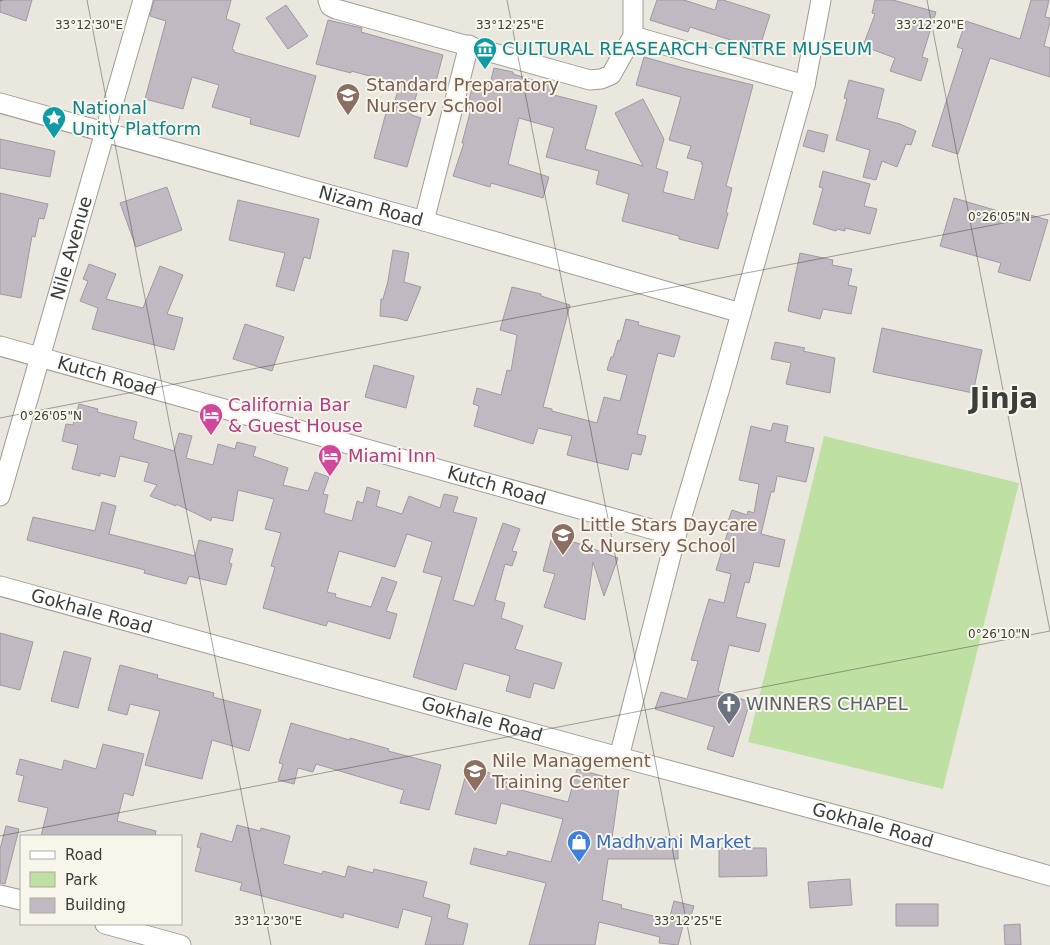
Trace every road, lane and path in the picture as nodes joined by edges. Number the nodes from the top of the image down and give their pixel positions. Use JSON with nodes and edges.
{"nodes":[{"id":1,"x":143,"y":0,"type":"edge"},
{"id":2,"x":328,"y":0,"type":"edge"},
{"id":3,"x":634,"y":0,"type":"edge"},
{"id":4,"x":821,"y":0,"type":"edge"},
{"id":5,"x":633,"y":36,"type":"junction"},
{"id":6,"x":470,"y":45,"type":"junction"},
{"id":7,"x":804,"y":85,"type":"junction"},
{"id":8,"x":0,"y":103,"type":"edge"},
{"id":9,"x":104,"y":131,"type":"junction"},
{"id":10,"x":424,"y":222,"type":"junction"},
{"id":11,"x":741,"y":313,"type":"junction"},
{"id":12,"x":0,"y":346,"type":"edge"},
{"id":13,"x":39,"y":357,"type":"junction"},
{"id":14,"x":0,"y":496,"type":"edge"},
{"id":15,"x":676,"y":536,"type":"junction"},
{"id":16,"x":0,"y":586,"type":"edge"},
{"id":17,"x":619,"y":757,"type":"junction"},
{"id":18,"x":1050,"y":876,"type":"edge"},
{"id":19,"x":0,"y":894,"type":"edge"},
{"id":20,"x":20,"y":900,"type":"edge"},
{"id":21,"x":109,"y":925,"type":"edge"},
{"id":22,"x":181,"y":945,"type":"edge"}],
"edges":[{"from":1,"to":9,"type":"street","name":"Nile Avenue"},
{"from":2,"to":6,"type":"street"},
{"from":3,"to":5,"type":"street"},
{"from":4,"to":7,"type":"street"},
{"from":5,"to":6,"type":"street"},
{"from":5,"to":7,"type":"street"},
{"from":6,"to":10,"type":"street"},
{"from":7,"to":11,"type":"street"},
{"from":8,"to":9,"type":"street","name":"Nizam Road"},
{"from":9,"to":10,"type":"street","name":"Nizam Road"},
{"from":9,"to":13,"type":"street","name":"Nile Avenue"},
{"from":10,"to":11,"type":"street","name":"Nizam Road"},
{"from":11,"to":15,"type":"street"},
{"from":12,"to":13,"type":"street","name":"Kutch Road"},
{"from":13,"to":14,"type":"street","name":"Nile Avenue"},
{"from":13,"to":15,"type":"street","name":"Kutch Road"},
{"from":15,"to":17,"type":"street"},
{"from":16,"to":17,"type":"street","name":"Gokhale Road"},
{"from":17,"to":18,"type":"street","name":"Gokhale Road"},
{"from":19,"to":20,"type":"street"},
{"from":21,"to":22,"type":"street"}]}
